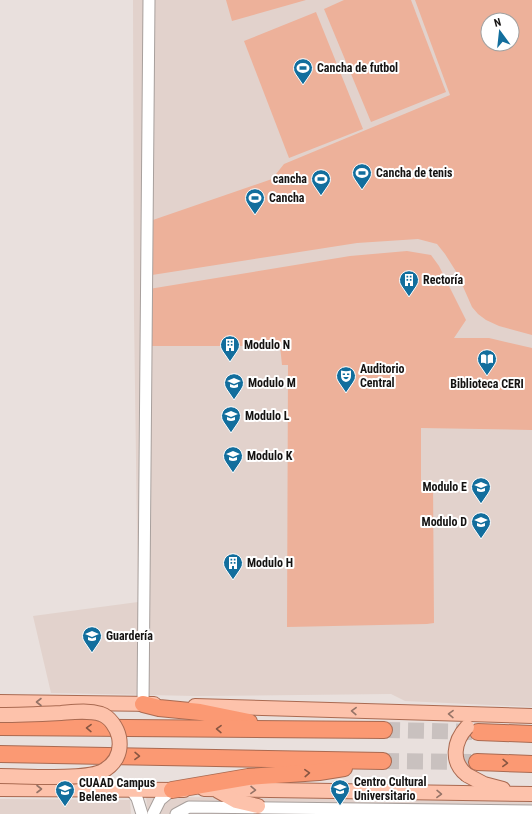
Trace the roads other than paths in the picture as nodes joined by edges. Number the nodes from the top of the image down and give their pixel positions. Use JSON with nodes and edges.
{"nodes":[{"id":1,"x":149,"y":0,"type":"edge"},
{"id":2,"x":0,"y":702,"type":"edge"},
{"id":3,"x":144,"y":704,"type":"junction"},
{"id":4,"x":495,"y":715,"type":"junction"},
{"id":5,"x":0,"y":716,"type":"edge"},
{"id":6,"x":532,"y":716,"type":"edge"},
{"id":7,"x":0,"y":727,"type":"edge"},
{"id":8,"x":473,"y":730,"type":"junction"},
{"id":9,"x":532,"y":734,"type":"edge"},
{"id":10,"x":0,"y":754,"type":"edge"},
{"id":11,"x":477,"y":762,"type":"tunnel mouth"},
{"id":12,"x":532,"y":764,"type":"edge"},
{"id":13,"x":0,"y":776,"type":"edge"},
{"id":14,"x":0,"y":789,"type":"edge"},
{"id":15,"x":216,"y":789,"type":"junction"},
{"id":16,"x":131,"y":790,"type":"junction"},
{"id":17,"x":172,"y":790,"type":"junction"},
{"id":18,"x":527,"y":794,"type":"edge"},
{"id":19,"x":258,"y":806,"type":"junction"},
{"id":20,"x":532,"y":811,"type":"edge"},
{"id":21,"x":142,"y":814,"type":"edge"},
{"id":22,"x":153,"y":814,"type":"edge"},
{"id":23,"x":176,"y":814,"type":"edge"}],
"edges":[{"from":1,"to":3,"type":"street"},
{"from":3,"to":2,"type":"main road","one_way":true},
{"from":4,"to":3,"type":"main road","one_way":true},
{"from":3,"to":7,"type":"highway","one_way":true},
{"from":4,"to":6,"type":"main road"},
{"from":4,"to":8,"type":"main road"},
{"from":5,"to":13,"type":"main road","bridge":true},
{"from":8,"to":9,"type":"highway"},
{"from":8,"to":18,"type":"main road","bridge":true},
{"from":10,"to":17,"type":"highway"},
{"from":11,"to":12,"type":"highway","one_way":true},
{"from":14,"to":16,"type":"main road","one_way":true},
{"from":15,"to":17,"type":"main road"},
{"from":15,"to":18,"type":"main road","one_way":true},
{"from":15,"to":19,"type":"main road"},
{"from":16,"to":17,"type":"main road"},
{"from":16,"to":21,"type":"street"},
{"from":17,"to":22,"type":"street"},
{"from":19,"to":20,"type":"street"},
{"from":19,"to":23,"type":"street"}]}
